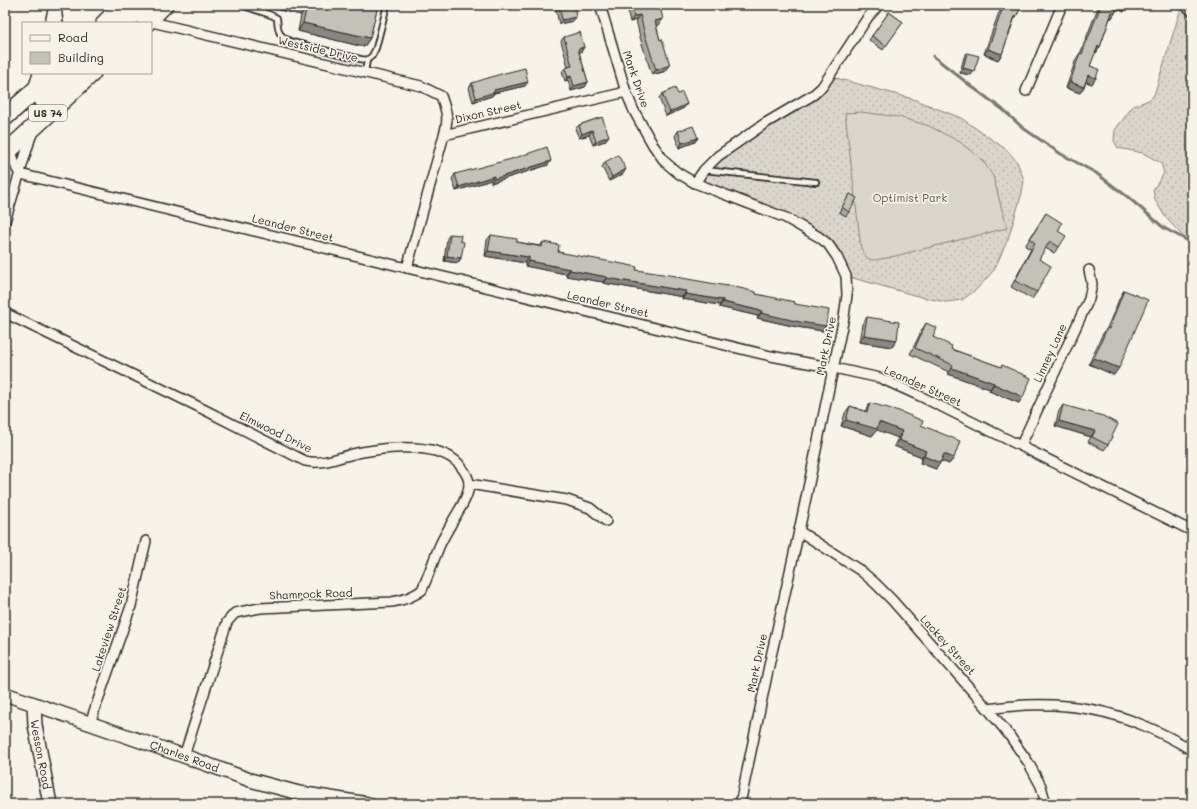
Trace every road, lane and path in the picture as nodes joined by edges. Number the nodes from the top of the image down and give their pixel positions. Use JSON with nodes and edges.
{"nodes":[{"id":1,"x":55,"y":5,"type":"edge"},
{"id":2,"x":124,"y":5,"type":"edge"},
{"id":3,"x":140,"y":5,"type":"edge"},
{"id":4,"x":164,"y":5,"type":"edge"},
{"id":5,"x":241,"y":5,"type":"edge"},
{"id":6,"x":387,"y":5,"type":"edge"},
{"id":7,"x":600,"y":5,"type":"edge"},
{"id":8,"x":879,"y":5,"type":"edge"},
{"id":9,"x":1062,"y":5,"type":"edge"},
{"id":10,"x":1185,"y":5,"type":"edge"},
{"id":11,"x":248,"y":6,"type":"edge"},
{"id":12,"x":1192,"y":11,"type":"edge"},
{"id":13,"x":50,"y":22,"type":"edge"},
{"id":14,"x":58,"y":22,"type":"edge"},
{"id":15,"x":106,"y":22,"type":"edge"},
{"id":16,"x":125,"y":22,"type":"edge"},
{"id":17,"x":147,"y":22,"type":"edge"},
{"id":18,"x":152,"y":23,"type":"edge"},
{"id":19,"x":367,"y":60,"type":"junction"},
{"id":20,"x":365,"y":72,"type":"junction"},
{"id":21,"x":38,"y":74,"type":"edge"},
{"id":22,"x":52,"y":74,"type":"edge"},
{"id":23,"x":72,"y":74,"type":"edge"},
{"id":24,"x":91,"y":74,"type":"edge"},
{"id":25,"x":1026,"y":91,"type":"dead end"},
{"id":26,"x":626,"y":92,"type":"junction"},
{"id":27,"x":31,"y":94,"type":"junction"},
{"id":28,"x":5,"y":117,"type":"edge"},
{"id":29,"x":33,"y":127,"type":"junction"},
{"id":30,"x":444,"y":135,"type":"junction"},
{"id":31,"x":8,"y":151,"type":"edge"},
{"id":32,"x":704,"y":170,"type":"junction"},
{"id":33,"x":20,"y":174,"type":"junction"},
{"id":34,"x":816,"y":182,"type":"dead end"},
{"id":35,"x":695,"y":183,"type":"junction"},
{"id":36,"x":5,"y":221,"type":"edge"},
{"id":37,"x":407,"y":268,"type":"junction"},
{"id":38,"x":1089,"y":270,"type":"dead end"},
{"id":39,"x":5,"y":313,"type":"edge"},
{"id":40,"x":834,"y":368,"type":"junction"},
{"id":41,"x":1021,"y":445,"type":"junction"},
{"id":42,"x":469,"y":484,"type":"junction"},
{"id":43,"x":606,"y":521,"type":"dead end"},
{"id":44,"x":1192,"y":531,"type":"edge"},
{"id":45,"x":799,"y":532,"type":"junction"},
{"id":46,"x":146,"y":541,"type":"dead end"},
{"id":47,"x":5,"y":694,"type":"edge"},
{"id":48,"x":34,"y":704,"type":"junction"},
{"id":49,"x":988,"y":709,"type":"junction"},
{"id":50,"x":90,"y":723,"type":"junction"},
{"id":51,"x":1192,"y":750,"type":"edge"},
{"id":52,"x":184,"y":756,"type":"junction"},
{"id":53,"x":325,"y":800,"type":"edge"},
{"id":54,"x":50,"y":804,"type":"edge"},
{"id":55,"x":368,"y":804,"type":"edge"},
{"id":56,"x":740,"y":804,"type":"edge"},
{"id":57,"x":1046,"y":804,"type":"edge"}],
"edges":[{"from":1,"to":13,"type":"street"},
{"from":1,"to":14,"type":"street"},
{"from":2,"to":15,"type":"highway"},
{"from":3,"to":16,"type":"highway"},
{"from":4,"to":17,"type":"highway"},
{"from":5,"to":11,"type":"lane"},
{"from":6,"to":19,"type":"lane"},
{"from":7,"to":26,"type":"street","name":"Mark Drive"},
{"from":8,"to":32,"type":"street"},
{"from":9,"to":25,"type":"street"},
{"from":10,"to":12,"type":"street"},
{"from":11,"to":19,"type":"lane"},
{"from":18,"to":20,"type":"street","name":"Westside Drive"},
{"from":19,"to":20,"type":"lane"},
{"from":20,"to":30,"type":"street","name":"Westside Drive"},
{"from":21,"to":27,"type":"street"},
{"from":22,"to":27,"type":"highway","number":"US 74"},
{"from":23,"to":31,"type":"highway"},
{"from":24,"to":29,"type":"highway","number":"US 74"},
{"from":26,"to":30,"type":"street","name":"Dixon Street"},
{"from":26,"to":35,"type":"street","name":"Mark Drive"},
{"from":27,"to":28,"type":"highway","number":"US 74"},
{"from":29,"to":31,"type":"highway","number":"US 74"},
{"from":29,"to":33,"type":"street"},
{"from":30,"to":37,"type":"street","name":"Dixon Street"},
{"from":31,"to":33,"type":"street"},
{"from":32,"to":34,"type":"lane"},
{"from":32,"to":35,"type":"street"},
{"from":33,"to":36,"type":"street"},
{"from":33,"to":37,"type":"street","name":"Leander Street"},
{"from":35,"to":40,"type":"street","name":"Mark Drive"},
{"from":37,"to":40,"type":"street","name":"Leander Street"},
{"from":38,"to":41,"type":"street","name":"Linney Lane"},
{"from":39,"to":42,"type":"street","name":"Elmwood Drive"},
{"from":40,"to":41,"type":"street","name":"Leander Street"},
{"from":40,"to":45,"type":"street","name":"Mark Drive"},
{"from":41,"to":44,"type":"street","name":"Leander Street"},
{"from":42,"to":43,"type":"street"},
{"from":42,"to":52,"type":"street","name":"Shamrock Road"},
{"from":45,"to":49,"type":"street","name":"Lackey Street"},
{"from":45,"to":56,"type":"street","name":"Mark Drive"},
{"from":46,"to":50,"type":"street","name":"Lakeview Street"},
{"from":47,"to":48,"type":"street","name":"Charles Road"},
{"from":48,"to":50,"type":"street","name":"Charles Road"},
{"from":48,"to":54,"type":"street","name":"Wesson Road"},
{"from":49,"to":51,"type":"street"},
{"from":49,"to":57,"type":"street","name":"Lackey Street"},
{"from":50,"to":52,"type":"street","name":"Charles Road"},
{"from":52,"to":53,"type":"street","name":"Charles Road"},
{"from":53,"to":55,"type":"street","name":"Charles Road"}]}
